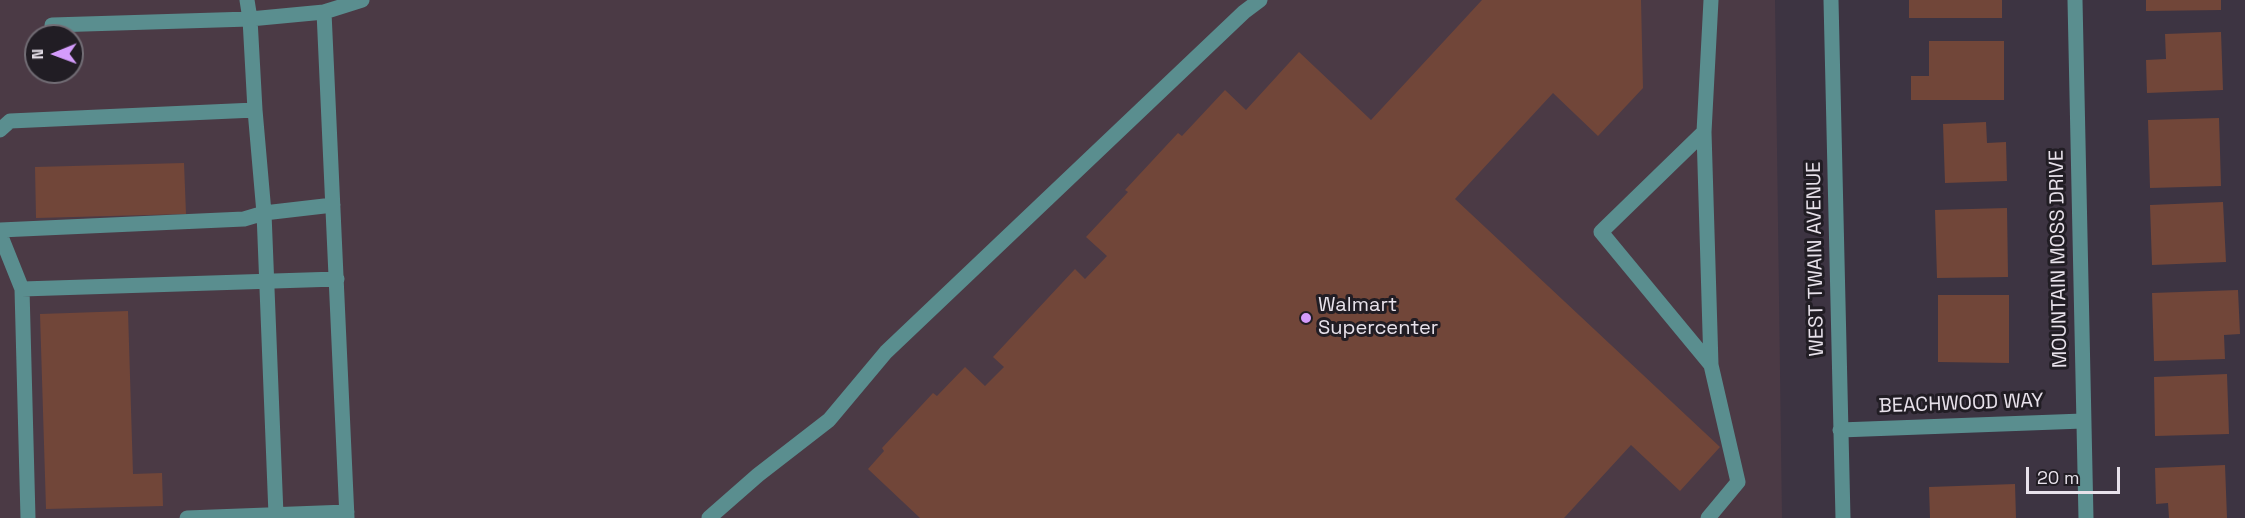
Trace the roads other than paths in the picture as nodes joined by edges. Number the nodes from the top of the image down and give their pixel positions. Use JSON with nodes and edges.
{"nodes":[{"id":1,"x":247,"y":0,"type":"edge"},
{"id":2,"x":362,"y":0,"type":"edge"},
{"id":3,"x":1260,"y":0,"type":"edge"},
{"id":4,"x":1711,"y":0,"type":"edge"},
{"id":5,"x":1831,"y":0,"type":"edge"},
{"id":6,"x":2075,"y":0,"type":"edge"},
{"id":7,"x":324,"y":12,"type":"junction"},
{"id":8,"x":250,"y":19,"type":"junction"},
{"id":9,"x":84,"y":24,"type":"edge"},
{"id":10,"x":255,"y":110,"type":"junction"},
{"id":11,"x":5,"y":125,"type":"edge"},
{"id":12,"x":1704,"y":132,"type":"junction"},
{"id":13,"x":333,"y":205,"type":"junction"},
{"id":14,"x":264,"y":213,"type":"junction"},
{"id":15,"x":0,"y":232,"type":"edge"},
{"id":16,"x":336,"y":279,"type":"junction"},
{"id":17,"x":268,"y":281,"type":"junction"},
{"id":18,"x":22,"y":289,"type":"junction"},
{"id":19,"x":1711,"y":365,"type":"junction"},
{"id":20,"x":2084,"y":421,"type":"junction"},
{"id":21,"x":1840,"y":430,"type":"junction"},
{"id":22,"x":276,"y":515,"type":"junction"},
{"id":23,"x":347,"y":515,"type":"edge"},
{"id":24,"x":28,"y":518,"type":"edge"},
{"id":25,"x":187,"y":518,"type":"edge"},
{"id":26,"x":709,"y":518,"type":"edge"},
{"id":27,"x":1708,"y":518,"type":"edge"},
{"id":28,"x":1843,"y":518,"type":"edge"},
{"id":29,"x":2086,"y":518,"type":"edge"}],
"edges":[{"from":1,"to":8,"type":"street"},
{"from":2,"to":7,"type":"street"},
{"from":3,"to":26,"type":"street"},
{"from":4,"to":12,"type":"street"},
{"from":5,"to":21,"type":"street","name":"WEST TWAIN AVENUE"},
{"from":6,"to":20,"type":"street","name":"MOUNTAIN MOSS DRIVE"},
{"from":7,"to":8,"type":"street"},
{"from":7,"to":13,"type":"street"},
{"from":8,"to":9,"type":"street"},
{"from":8,"to":10,"type":"street"},
{"from":10,"to":11,"type":"street"},
{"from":10,"to":14,"type":"street"},
{"from":12,"to":19,"type":"street"},
{"from":12,"to":19,"type":"street"},
{"from":13,"to":14,"type":"street"},
{"from":13,"to":16,"type":"street"},
{"from":14,"to":15,"type":"street"},
{"from":14,"to":17,"type":"street"},
{"from":15,"to":18,"type":"street"},
{"from":16,"to":17,"type":"street"},
{"from":16,"to":23,"type":"street"},
{"from":17,"to":18,"type":"street"},
{"from":17,"to":22,"type":"street"},
{"from":18,"to":24,"type":"street"},
{"from":19,"to":27,"type":"street"},
{"from":20,"to":21,"type":"street","name":"BEACHWOOD WAY"},
{"from":20,"to":29,"type":"street","name":"MOUNTAIN MOSS DRIVE"},
{"from":21,"to":28,"type":"street","name":"WEST TWAIN AVENUE"},
{"from":22,"to":23,"type":"street"},
{"from":22,"to":25,"type":"street"}]}
